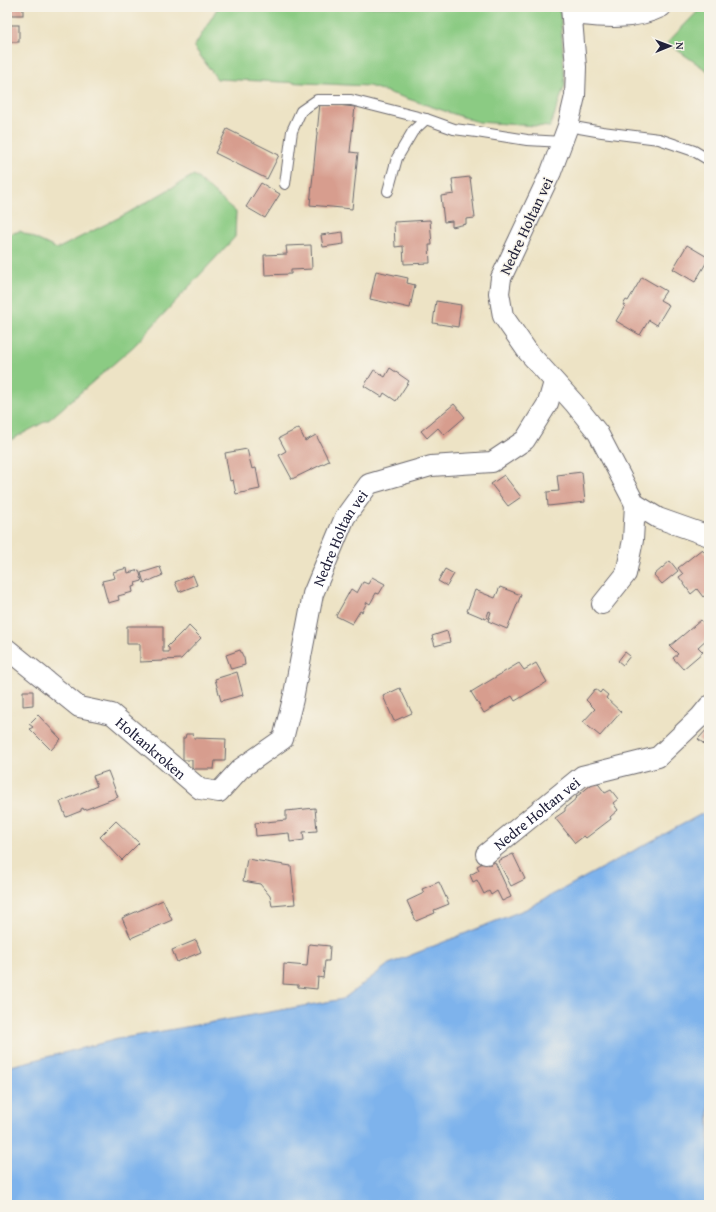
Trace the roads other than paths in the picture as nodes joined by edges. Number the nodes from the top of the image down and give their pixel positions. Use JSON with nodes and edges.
{"nodes":[{"id":1,"x":661,"y":7,"type":"edge"},
{"id":2,"x":571,"y":11,"type":"edge"},
{"id":3,"x":426,"y":119,"type":"junction"},
{"id":4,"x":565,"y":134,"type":"junction"},
{"id":5,"x":709,"y":160,"type":"edge"},
{"id":6,"x":285,"y":184,"type":"dead end"},
{"id":7,"x":388,"y":191,"type":"dead end"},
{"id":8,"x":554,"y":382,"type":"junction"},
{"id":9,"x":635,"y":504,"type":"junction"},
{"id":10,"x":709,"y":536,"type":"edge"},
{"id":11,"x":602,"y":604,"type":"dead end"},
{"id":12,"x":7,"y":649,"type":"edge"},
{"id":13,"x":709,"y":706,"type":"edge"},
{"id":14,"x":219,"y":792,"type":"joint"},
{"id":15,"x":486,"y":854,"type":"dead end"}],
"edges":[{"from":1,"to":2,"type":"street"},
{"from":2,"to":4,"type":"street","name":"Nedre Holtan vei"},
{"from":3,"to":4,"type":"lane"},
{"from":3,"to":6,"type":"lane"},
{"from":3,"to":7,"type":"lane"},
{"from":4,"to":5,"type":"lane"},
{"from":4,"to":8,"type":"street","name":"Nedre Holtan vei"},
{"from":8,"to":9,"type":"street","name":"Nedre Holtan vei"},
{"from":8,"to":14,"type":"street","name":"Nedre Holtan vei"},
{"from":9,"to":10,"type":"street"},
{"from":9,"to":11,"type":"street"},
{"from":12,"to":14,"type":"street","name":"Holtankroken"},
{"from":13,"to":15,"type":"street","name":"Nedre Holtan vei"}]}
